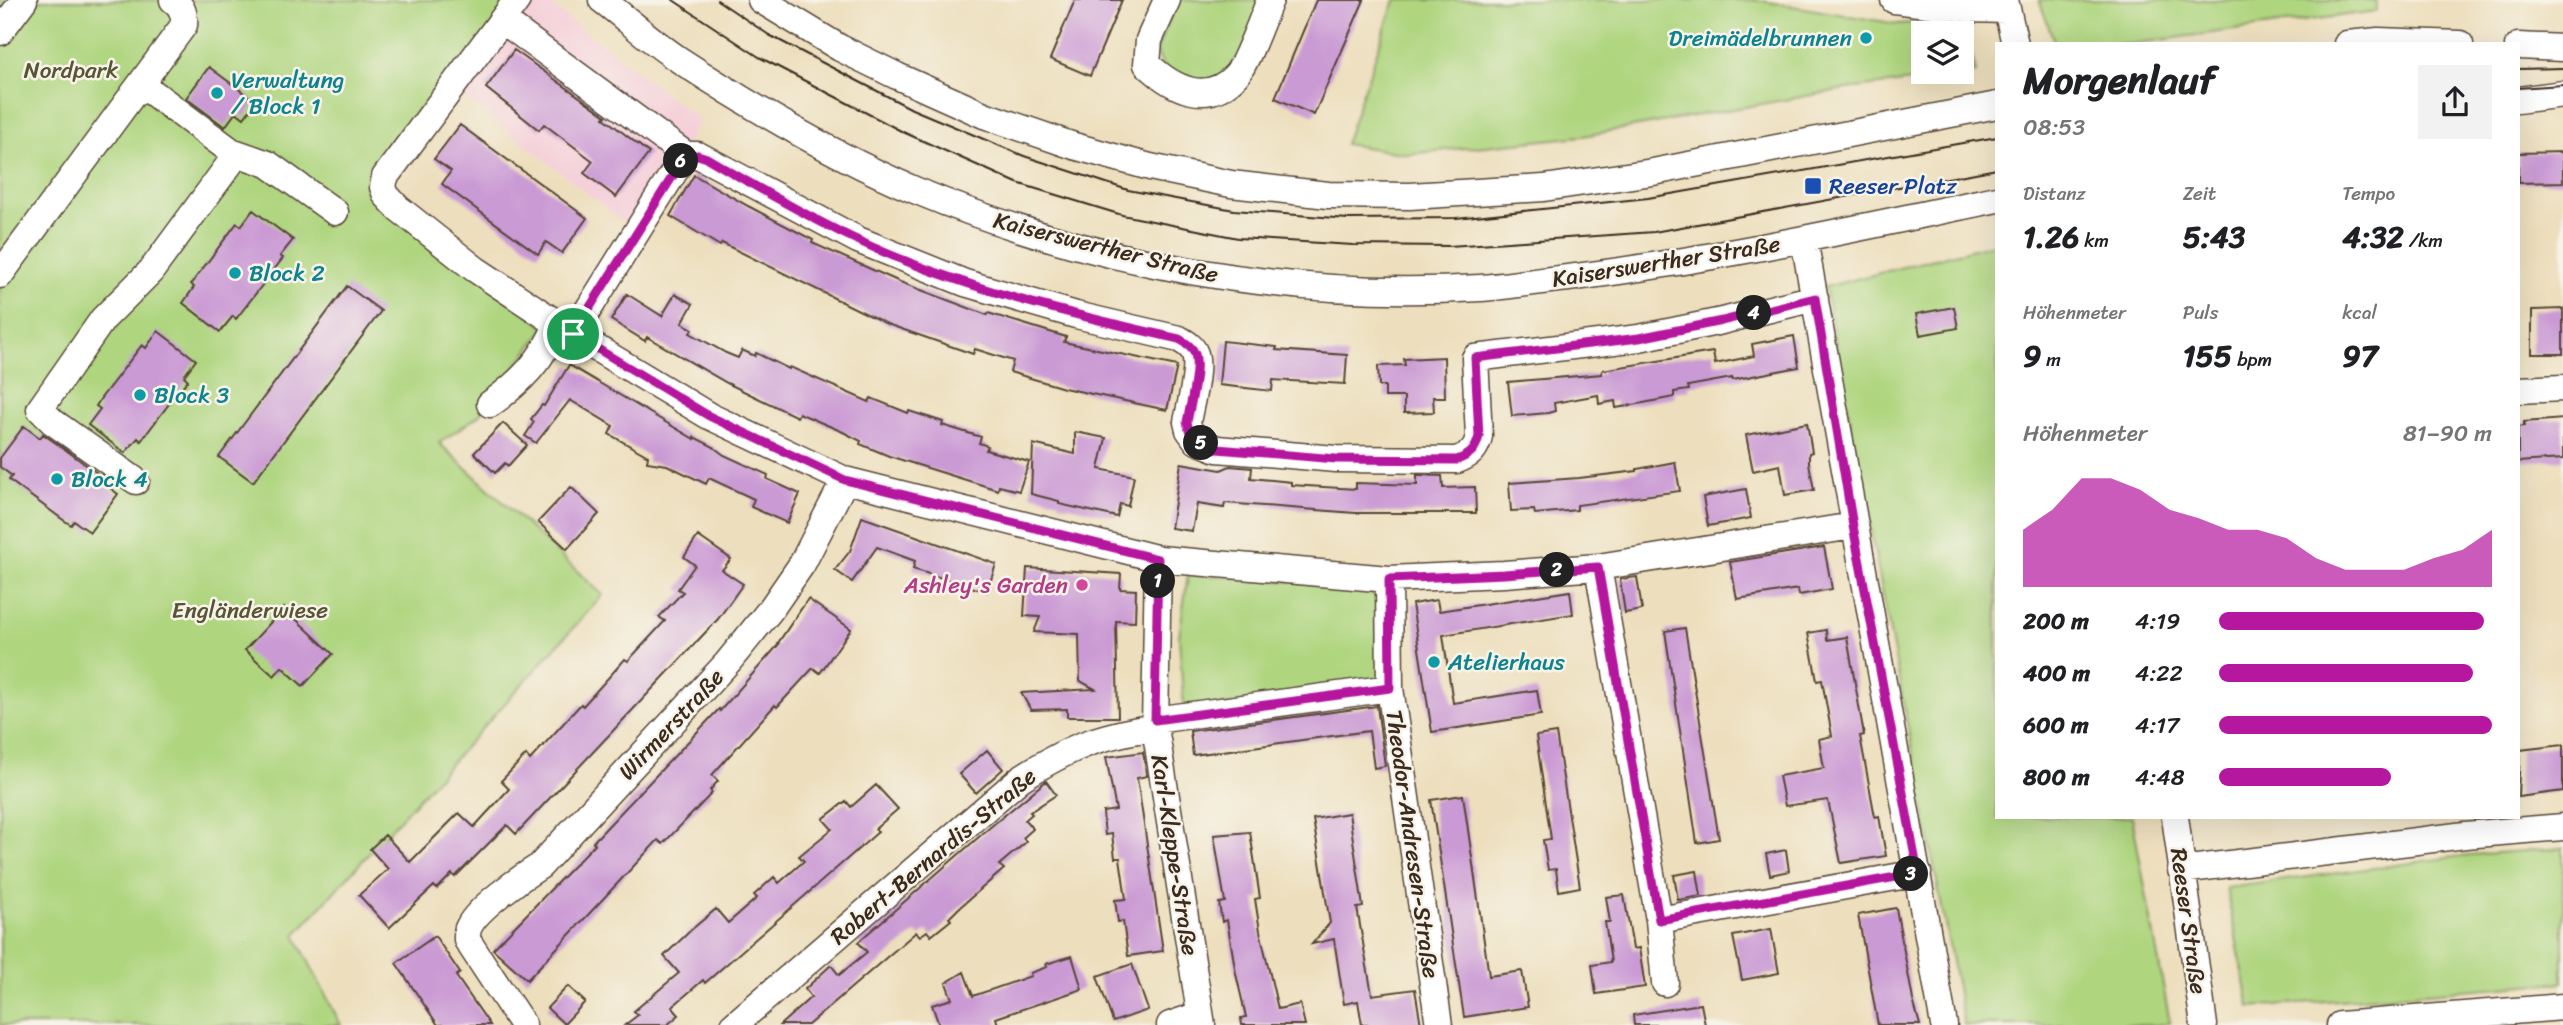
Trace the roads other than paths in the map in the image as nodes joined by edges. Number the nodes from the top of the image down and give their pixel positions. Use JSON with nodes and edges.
{"nodes":[{"id":1,"x":24,"y":0,"type":"edge"},
{"id":2,"x":173,"y":0,"type":"edge"},
{"id":3,"x":602,"y":0,"type":"edge"},
{"id":4,"x":761,"y":0,"type":"edge"},
{"id":5,"x":1167,"y":0,"type":"edge"},
{"id":6,"x":1270,"y":0,"type":"edge"},
{"id":7,"x":1895,"y":0,"type":"edge"},
{"id":8,"x":2006,"y":5,"type":"edge"},
{"id":9,"x":510,"y":10,"type":"edge"},
{"id":10,"x":0,"y":32,"type":"edge"},
{"id":11,"x":2015,"y":42,"type":"edge"},
{"id":12,"x":2368,"y":42,"type":"edge"},
{"id":13,"x":2405,"y":42,"type":"edge"},
{"id":14,"x":2520,"y":46,"type":"edge"},
{"id":15,"x":2563,"y":48,"type":"edge"},
{"id":16,"x":141,"y":84,"type":"junction"},
{"id":17,"x":2563,"y":94,"type":"edge"},
{"id":18,"x":2520,"y":100,"type":"edge"},
{"id":19,"x":1995,"y":105,"type":"edge"},
{"id":20,"x":237,"y":154,"type":"junction"},
{"id":21,"x":686,"y":155,"type":"junction"},
{"id":22,"x":1995,"y":199,"type":"edge"},
{"id":23,"x":335,"y":212,"type":"dead end"},
{"id":24,"x":1804,"y":239,"type":"junction"},
{"id":25,"x":0,"y":275,"type":"edge"},
{"id":26,"x":1815,"y":298,"type":"junction"},
{"id":27,"x":565,"y":329,"type":"junction"},
{"id":28,"x":2563,"y":388,"type":"edge"},
{"id":29,"x":2520,"y":390,"type":"edge"},
{"id":30,"x":490,"y":404,"type":"dead end"},
{"id":31,"x":845,"y":480,"type":"junction"},
{"id":32,"x":136,"y":481,"type":"dead end"},
{"id":33,"x":1853,"y":526,"type":"junction"},
{"id":34,"x":1158,"y":559,"type":"junction"},
{"id":35,"x":1598,"y":567,"type":"junction"},
{"id":36,"x":1389,"y":579,"type":"junction"},
{"id":37,"x":1390,"y":688,"type":"junction"},
{"id":38,"x":1155,"y":723,"type":"junction"},
{"id":39,"x":2175,"y":819,"type":"edge"},
{"id":40,"x":2464,"y":826,"type":"edge"},
{"id":41,"x":2563,"y":827,"type":"edge"},
{"id":42,"x":2181,"y":870,"type":"junction"},
{"id":43,"x":1918,"y":873,"type":"junction"},
{"id":44,"x":1659,"y":920,"type":"junction"},
{"id":45,"x":1665,"y":984,"type":"dead end"},
{"id":46,"x":2551,"y":1013,"type":"edge"},
{"id":47,"x":1201,"y":1020,"type":"edge"},
{"id":48,"x":523,"y":1025,"type":"edge"},
{"id":49,"x":734,"y":1025,"type":"edge"},
{"id":50,"x":1170,"y":1025,"type":"edge"},
{"id":51,"x":1439,"y":1025,"type":"edge"},
{"id":52,"x":1944,"y":1025,"type":"edge"},
{"id":53,"x":2204,"y":1025,"type":"edge"},
{"id":54,"x":2340,"y":1025,"type":"edge"}],
"edges":[{"from":1,"to":10,"type":"street"},
{"from":2,"to":16,"type":"street"},
{"from":3,"to":24,"type":"street","name":"Kaiserswerther Straße"},
{"from":4,"to":19,"type":"street"},
{"from":5,"to":6,"type":"street"},
{"from":7,"to":8,"type":"street"},
{"from":8,"to":11,"type":"street"},
{"from":9,"to":21,"type":"street"},
{"from":9,"to":27,"type":"street"},
{"from":12,"to":13,"type":"street"},
{"from":14,"to":15,"type":"street"},
{"from":16,"to":20,"type":"street"},
{"from":16,"to":25,"type":"street"},
{"from":17,"to":18,"type":"street"},
{"from":20,"to":23,"type":"street"},
{"from":20,"to":32,"type":"street"},
{"from":21,"to":26,"type":"street"},
{"from":21,"to":27,"type":"street"},
{"from":22,"to":24,"type":"street","name":"Kaiserswerther Straße"},
{"from":24,"to":26,"type":"street"},
{"from":26,"to":33,"type":"street"},
{"from":27,"to":30,"type":"street"},
{"from":27,"to":31,"type":"street"},
{"from":28,"to":29,"type":"street"},
{"from":31,"to":34,"type":"street"},
{"from":31,"to":48,"type":"street","name":"Wirmerstraße"},
{"from":33,"to":35,"type":"street"},
{"from":33,"to":43,"type":"street"},
{"from":34,"to":36,"type":"street"},
{"from":34,"to":38,"type":"street","name":"Karl-Kleppe-Straße"},
{"from":35,"to":36,"type":"street"},
{"from":35,"to":44,"type":"street"},
{"from":36,"to":37,"type":"street","name":"Theodor-Andresen-Straße"},
{"from":37,"to":38,"type":"street","name":"Robert-Bernardis-Straße"},
{"from":37,"to":51,"type":"street","name":"Theodor-Andresen-Straße"},
{"from":38,"to":47,"type":"street","name":"Karl-Kleppe-Straße"},
{"from":38,"to":49,"type":"street","name":"Robert-Bernardis-Straße"},
{"from":39,"to":42,"type":"street","name":"Reeser Straße"},
{"from":40,"to":41,"type":"street"},
{"from":40,"to":42,"type":"street"},
{"from":42,"to":53,"type":"street","name":"Reeser Straße"},
{"from":43,"to":44,"type":"street"},
{"from":43,"to":52,"type":"street"},
{"from":44,"to":45,"type":"street"},
{"from":46,"to":54,"type":"street"},
{"from":47,"to":50,"type":"street"}]}
